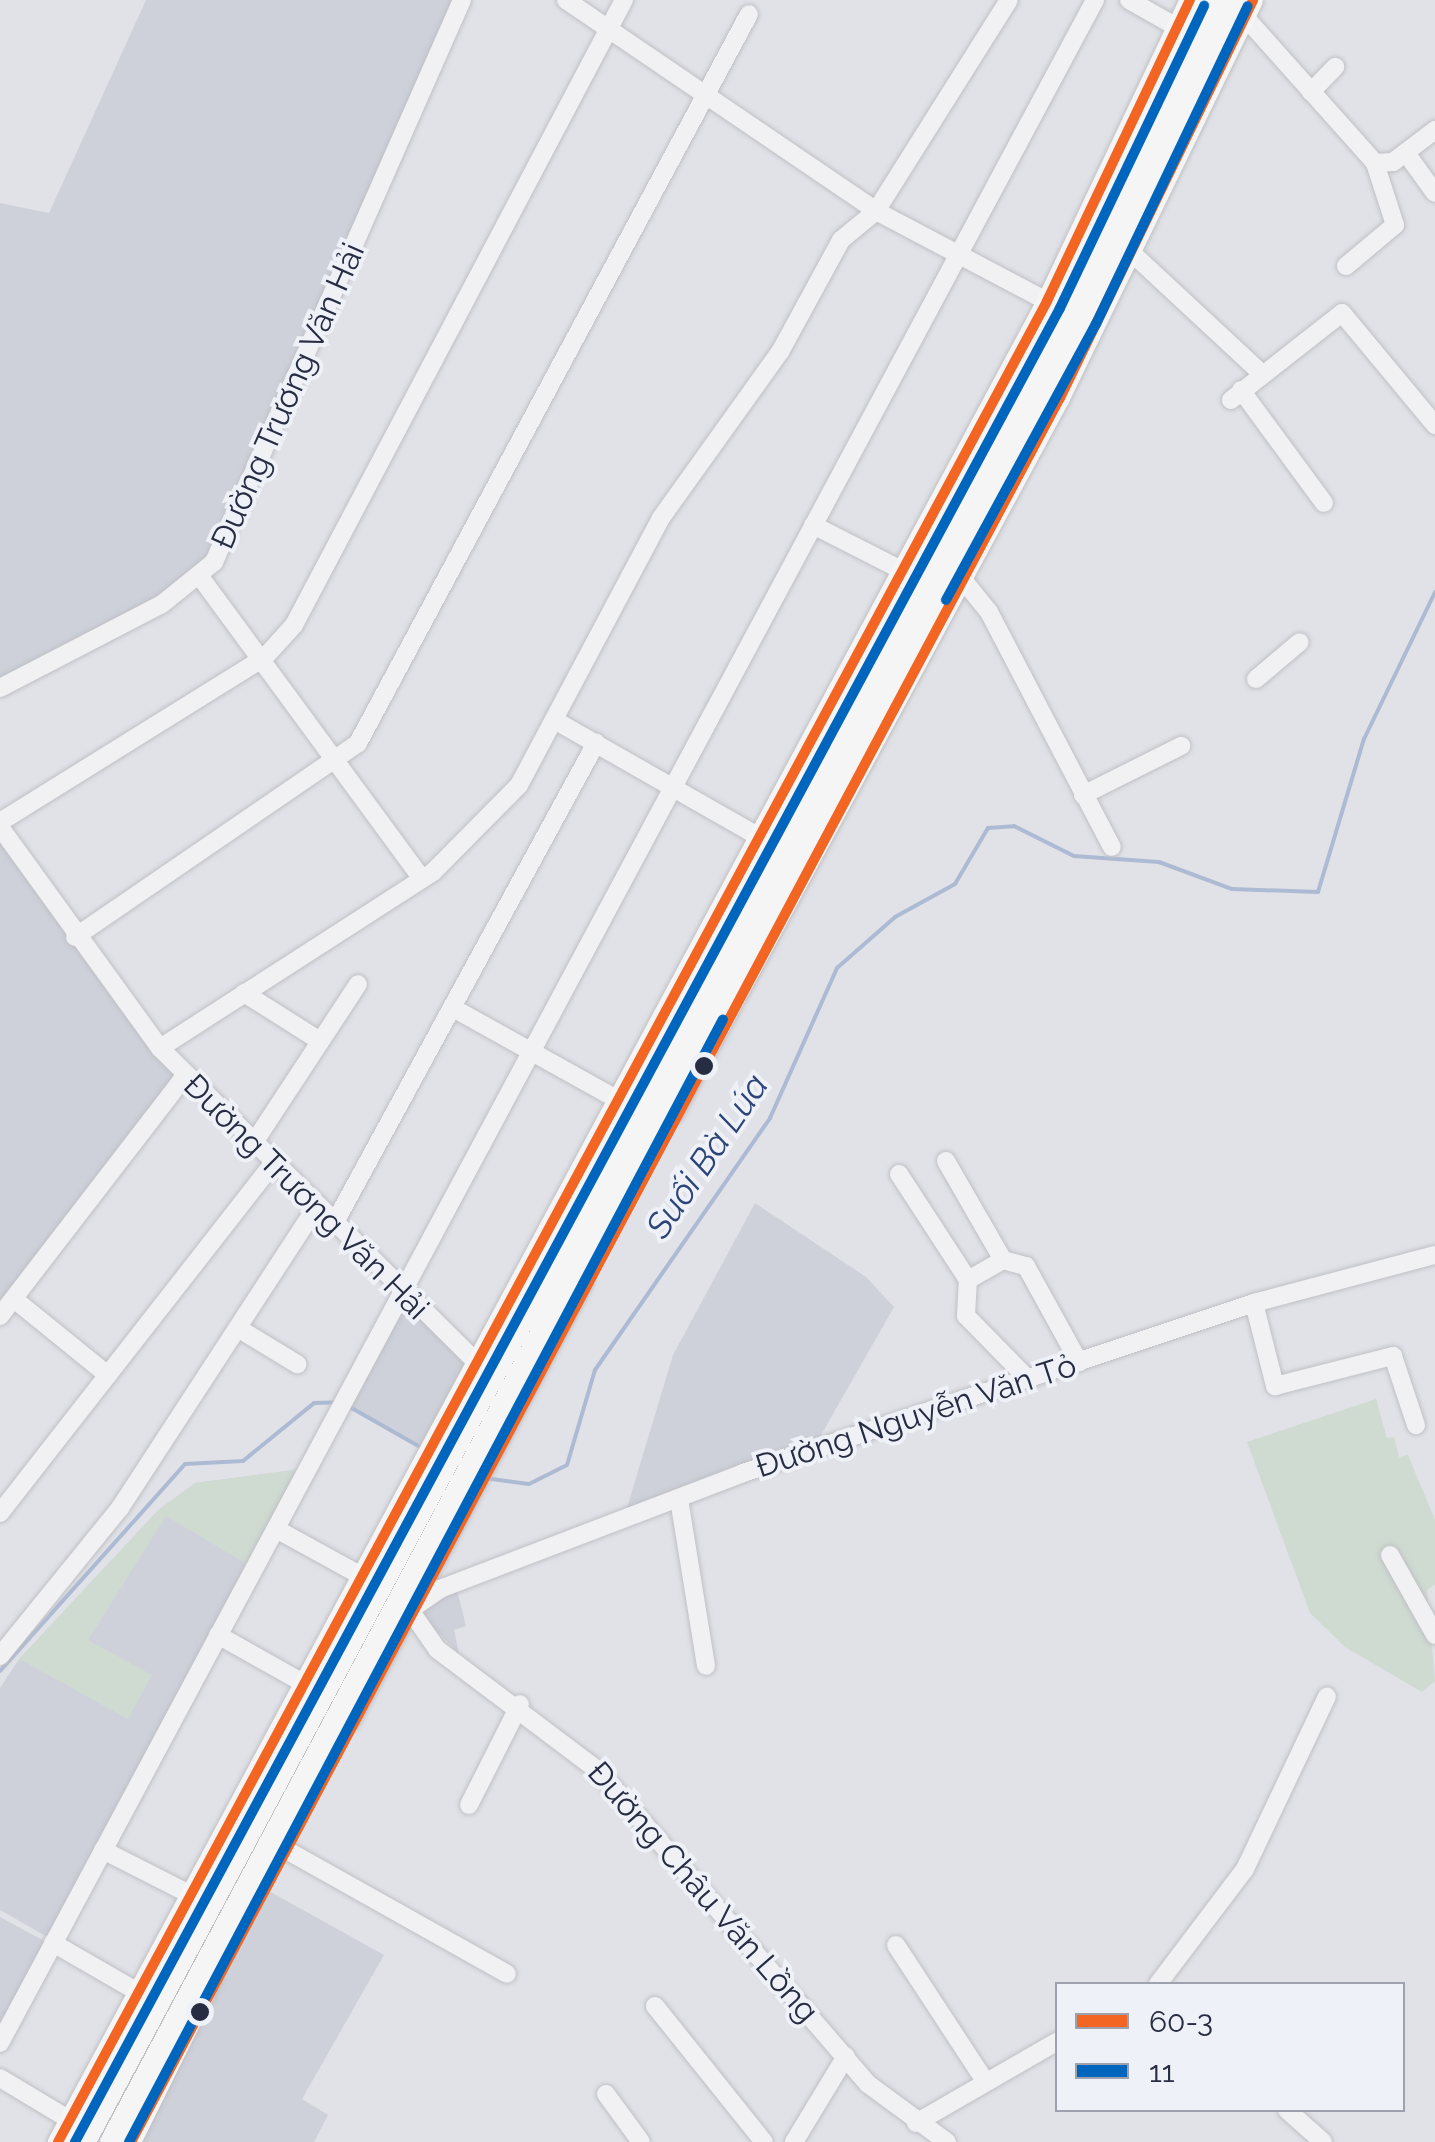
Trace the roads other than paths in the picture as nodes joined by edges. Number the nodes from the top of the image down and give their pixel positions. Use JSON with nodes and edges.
{"nodes":[{"id":1,"x":462,"y":0,"type":"edge"},
{"id":2,"x":566,"y":0,"type":"edge"},
{"id":3,"x":624,"y":0,"type":"edge"},
{"id":4,"x":1009,"y":0,"type":"edge"},
{"id":5,"x":1095,"y":0,"type":"edge"},
{"id":6,"x":1129,"y":0,"type":"edge"},
{"id":7,"x":1190,"y":0,"type":"edge"},
{"id":8,"x":1234,"y":4,"type":"edge"},
{"id":9,"x":749,"y":14,"type":"dead end"},
{"id":10,"x":609,"y":27,"type":"junction"},
{"id":11,"x":1184,"y":31,"type":"junction"},
{"id":12,"x":1335,"y":66,"type":"dead end"},
{"id":13,"x":706,"y":90,"type":"junction"},
{"id":14,"x":1311,"y":92,"type":"junction"},
{"id":15,"x":1435,"y":130,"type":"edge"},
{"id":16,"x":1406,"y":153,"type":"junction"},
{"id":17,"x":1375,"y":163,"type":"junction"},
{"id":18,"x":1435,"y":193,"type":"edge"},
{"id":19,"x":876,"y":211,"type":"junction"},
{"id":20,"x":1133,"y":254,"type":"junction"},
{"id":21,"x":960,"y":260,"type":"junction"},
{"id":22,"x":1346,"y":266,"type":"dead end"},
{"id":23,"x":1072,"y":313,"type":"junction"},
{"id":24,"x":1258,"y":370,"type":"junction"},
{"id":25,"x":1435,"y":425,"type":"edge"},
{"id":26,"x":1324,"y":502,"type":"dead end"},
{"id":27,"x":813,"y":525,"type":"junction"},
{"id":28,"x":957,"y":571,"type":"junction"},
{"id":29,"x":910,"y":574,"type":"junction"},
{"id":30,"x":201,"y":578,"type":"junction"},
{"id":31,"x":1300,"y":642,"type":"dead end"},
{"id":32,"x":265,"y":657,"type":"junction"},
{"id":33,"x":1256,"y":678,"type":"dead end"},
{"id":34,"x":0,"y":688,"type":"edge"},
{"id":35,"x":556,"y":721,"type":"junction"},
{"id":36,"x":596,"y":743,"type":"junction"},
{"id":37,"x":1180,"y":746,"type":"dead end"},
{"id":38,"x":335,"y":768,"type":"junction"},
{"id":39,"x":672,"y":786,"type":"junction"},
{"id":40,"x":1083,"y":795,"type":"junction"},
{"id":41,"x":0,"y":825,"type":"edge"},
{"id":42,"x":767,"y":841,"type":"junction"},
{"id":43,"x":1112,"y":847,"type":"dead end"},
{"id":44,"x":422,"y":878,"type":"junction"},
{"id":45,"x":75,"y":936,"type":"junction"},
{"id":46,"x":358,"y":984,"type":"dead end"},
{"id":47,"x":244,"y":993,"type":"junction"},
{"id":48,"x":454,"y":1008,"type":"junction"},
{"id":49,"x":320,"y":1041,"type":"junction"},
{"id":50,"x":160,"y":1048,"type":"junction"},
{"id":51,"x":532,"y":1048,"type":"junction"},
{"id":52,"x":185,"y":1076,"type":"junction"},
{"id":53,"x":627,"y":1105,"type":"junction"},
{"id":54,"x":253,"y":1144,"type":"junction"},
{"id":55,"x":946,"y":1161,"type":"dead end"},
{"id":56,"x":273,"y":1164,"type":"junction"},
{"id":57,"x":899,"y":1174,"type":"dead end"},
{"id":58,"x":316,"y":1206,"type":"junction"},
{"id":59,"x":334,"y":1224,"type":"junction"},
{"id":60,"x":1435,"y":1254,"type":"edge"},
{"id":61,"x":1003,"y":1260,"type":"junction"},
{"id":62,"x":968,"y":1280,"type":"junction"},
{"id":63,"x":401,"y":1292,"type":"junction"},
{"id":64,"x":14,"y":1299,"type":"junction"},
{"id":65,"x":1254,"y":1303,"type":"junction"},
{"id":66,"x":0,"y":1316,"type":"edge"},
{"id":67,"x":241,"y":1330,"type":"junction"},
{"id":68,"x":1079,"y":1362,"type":"junction"},
{"id":69,"x":297,"y":1364,"type":"dead end"},
{"id":70,"x":108,"y":1375,"type":"junction"},
{"id":71,"x":503,"y":1378,"type":"junction"},
{"id":72,"x":1029,"y":1380,"type":"junction"},
{"id":73,"x":1416,"y":1425,"type":"dead end"},
{"id":74,"x":462,"y":1455,"type":"junction"},
{"id":75,"x":448,"y":1483,"type":"junction"},
{"id":76,"x":678,"y":1498,"type":"junction"},
{"id":77,"x":0,"y":1513,"type":"edge"},
{"id":78,"x":276,"y":1529,"type":"junction"},
{"id":79,"x":1390,"y":1555,"type":"dead end"},
{"id":80,"x":382,"y":1593,"type":"junction"},
{"id":81,"x":218,"y":1635,"type":"junction"},
{"id":82,"x":1435,"y":1635,"type":"edge"},
{"id":83,"x":0,"y":1656,"type":"edge"},
{"id":84,"x":706,"y":1666,"type":"dead end"},
{"id":85,"x":306,"y":1684,"type":"junction"},
{"id":86,"x":1328,"y":1696,"type":"dead end"},
{"id":87,"x":520,"y":1704,"type":"junction"},
{"id":88,"x":469,"y":1805,"type":"dead end"},
{"id":89,"x":281,"y":1847,"type":"junction"},
{"id":90,"x":103,"y":1850,"type":"junction"},
{"id":91,"x":201,"y":1900,"type":"junction"},
{"id":92,"x":53,"y":1943,"type":"junction"},
{"id":93,"x":896,"y":1945,"type":"dead end"},
{"id":94,"x":507,"y":1974,"type":"dead end"},
{"id":95,"x":1160,"y":1982,"type":"edge"},
{"id":96,"x":138,"y":1992,"type":"junction"},
{"id":97,"x":655,"y":2006,"type":"dead end"},
{"id":98,"x":0,"y":2043,"type":"edge"},
{"id":99,"x":1055,"y":2043,"type":"edge"},
{"id":100,"x":846,"y":2056,"type":"junction"},
{"id":101,"x":0,"y":2078,"type":"edge"},
{"id":102,"x":985,"y":2081,"type":"junction"},
{"id":103,"x":606,"y":2094,"type":"dead end"},
{"id":104,"x":1289,"y":2112,"type":"edge"},
{"id":105,"x":76,"y":2131,"type":"edge"},
{"id":106,"x":930,"y":2135,"type":"edge"},
{"id":107,"x":58,"y":2142,"type":"edge"},
{"id":108,"x":112,"y":2142,"type":"edge"},
{"id":109,"x":131,"y":2142,"type":"edge"},
{"id":110,"x":641,"y":2142,"type":"edge"},
{"id":111,"x":764,"y":2142,"type":"edge"},
{"id":112,"x":794,"y":2142,"type":"edge"},
{"id":113,"x":1324,"y":2142,"type":"edge"}],
"edges":[{"from":1,"to":30,"type":"street","name":"Đường Trương Văn Hải"},
{"from":2,"to":10,"type":"street"},
{"from":3,"to":10,"type":"street"},
{"from":4,"to":19,"type":"street"},
{"from":5,"to":21,"type":"street"},
{"from":6,"to":11,"type":"street"},
{"from":7,"to":11,"type":"main road"},
{"from":8,"to":11,"type":"highway"},
{"from":8,"to":14,"type":"street"},
{"from":8,"to":20,"type":"main road"},
{"from":8,"to":23,"type":"highway"},
{"from":9,"to":13,"type":"street"},
{"from":10,"to":13,"type":"street"},
{"from":10,"to":32,"type":"street"},
{"from":11,"to":23,"type":"highway"},
{"from":12,"to":14,"type":"street"},
{"from":13,"to":19,"type":"street"},
{"from":13,"to":38,"type":"street"},
{"from":14,"to":17,"type":"street"},
{"from":15,"to":16,"type":"street"},
{"from":16,"to":17,"type":"street"},
{"from":16,"to":18,"type":"street"},
{"from":17,"to":22,"type":"street"},
{"from":19,"to":21,"type":"street"},
{"from":19,"to":35,"type":"street"},
{"from":20,"to":23,"type":"main road"},
{"from":20,"to":24,"type":"street"},
{"from":21,"to":23,"type":"street"},
{"from":21,"to":27,"type":"street"},
{"from":23,"to":28,"type":"highway"},
{"from":23,"to":29,"type":"highway"},
{"from":24,"to":25,"type":"street"},
{"from":24,"to":26,"type":"street"},
{"from":27,"to":29,"type":"street"},
{"from":27,"to":39,"type":"street"},
{"from":28,"to":40,"type":"street"},
{"from":28,"to":71,"type":"highway"},
{"from":29,"to":42,"type":"highway"},
{"from":30,"to":32,"type":"street"},
{"from":30,"to":34,"type":"street","name":"Đường Trương Văn Hải"},
{"from":31,"to":33,"type":"street"},
{"from":32,"to":38,"type":"street"},
{"from":32,"to":41,"type":"street"},
{"from":35,"to":36,"type":"street"},
{"from":35,"to":44,"type":"street"},
{"from":36,"to":39,"type":"street"},
{"from":36,"to":48,"type":"street"},
{"from":37,"to":40,"type":"street"},
{"from":38,"to":44,"type":"street"},
{"from":38,"to":45,"type":"street"},
{"from":39,"to":42,"type":"street"},
{"from":39,"to":51,"type":"street"},
{"from":40,"to":43,"type":"street"},
{"from":41,"to":45,"type":"street","name":"Đường Trương Văn Hải"},
{"from":42,"to":53,"type":"highway"},
{"from":44,"to":47,"type":"street"},
{"from":45,"to":50,"type":"street","name":"Đường Trương Văn Hải"},
{"from":46,"to":49,"type":"street"},
{"from":47,"to":49,"type":"street"},
{"from":47,"to":50,"type":"street"},
{"from":48,"to":51,"type":"street"},
{"from":48,"to":59,"type":"street"},
{"from":49,"to":54,"type":"street"},
{"from":50,"to":52,"type":"street","name":"Đường Trương Văn Hải"},
{"from":51,"to":53,"type":"street"},
{"from":51,"to":63,"type":"street"},
{"from":52,"to":54,"type":"street","name":"Đường Trương Văn Hải"},
{"from":52,"to":64,"type":"street"},
{"from":53,"to":71,"type":"highway"},
{"from":54,"to":56,"type":"street","name":"Đường Trương Văn Hải"},
{"from":55,"to":61,"type":"street"},
{"from":56,"to":58,"type":"street","name":"Đường Trương Văn Hải"},
{"from":56,"to":70,"type":"street"},
{"from":57,"to":62,"type":"street"},
{"from":58,"to":59,"type":"street","name":"Đường Trương Văn Hải"},
{"from":58,"to":67,"type":"street"},
{"from":59,"to":63,"type":"street","name":"Đường Trương Văn Hải"},
{"from":60,"to":65,"type":"street","name":"Đường Nguyễn Văn Tỏ"},
{"from":61,"to":62,"type":"street"},
{"from":61,"to":68,"type":"street"},
{"from":62,"to":72,"type":"street"},
{"from":63,"to":71,"type":"street","name":"Đường Trương Văn Hải"},
{"from":63,"to":78,"type":"street"},
{"from":64,"to":66,"type":"street"},
{"from":64,"to":70,"type":"street"},
{"from":65,"to":68,"type":"street","name":"Đường Nguyễn Văn Tỏ"},
{"from":65,"to":73,"type":"street"},
{"from":67,"to":69,"type":"street"},
{"from":67,"to":83,"type":"street"},
{"from":68,"to":72,"type":"street","name":"Đường Nguyễn Văn Tỏ"},
{"from":70,"to":77,"type":"street"},
{"from":71,"to":74,"type":"highway"},
{"from":71,"to":74,"type":"main road"},
{"from":72,"to":76,"type":"street","name":"Đường Nguyễn Văn Tỏ"},
{"from":74,"to":75,"type":"highway"},
{"from":74,"to":75,"type":"main road"},
{"from":75,"to":80,"type":"highway"},
{"from":75,"to":80,"type":"main road"},
{"from":76,"to":80,"type":"street","name":"Đường Nguyễn Văn Tỏ"},
{"from":76,"to":84,"type":"street"},
{"from":78,"to":80,"type":"street"},
{"from":78,"to":81,"type":"street"},
{"from":79,"to":82,"type":"street"},
{"from":80,"to":85,"type":"main road"},
{"from":80,"to":87,"type":"street","name":"Đường Châu Văn Lồng"},
{"from":80,"to":89,"type":"main road"},
{"from":80,"to":91,"type":"highway"},
{"from":80,"to":108,"type":"highway"},
{"from":81,"to":85,"type":"street"},
{"from":81,"to":90,"type":"street"},
{"from":85,"to":91,"type":"main road"},
{"from":86,"to":95,"type":"street"},
{"from":87,"to":88,"type":"street"},
{"from":87,"to":100,"type":"street","name":"Đường Châu Văn Lồng"},
{"from":89,"to":94,"type":"street"},
{"from":89,"to":109,"type":"main road"},
{"from":90,"to":91,"type":"street"},
{"from":90,"to":92,"type":"street"},
{"from":91,"to":96,"type":"main road"},
{"from":91,"to":105,"type":"highway"},
{"from":92,"to":96,"type":"street"},
{"from":92,"to":98,"type":"street"},
{"from":93,"to":102,"type":"street"},
{"from":96,"to":105,"type":"main road"},
{"from":97,"to":111,"type":"street"},
{"from":99,"to":102,"type":"street"},
{"from":100,"to":106,"type":"street","name":"Đường Châu Văn Lồng"},
{"from":100,"to":112,"type":"street"},
{"from":101,"to":105,"type":"street"},
{"from":102,"to":106,"type":"street"},
{"from":103,"to":110,"type":"street"},
{"from":104,"to":113,"type":"street"},
{"from":105,"to":107,"type":"main road"}]}
